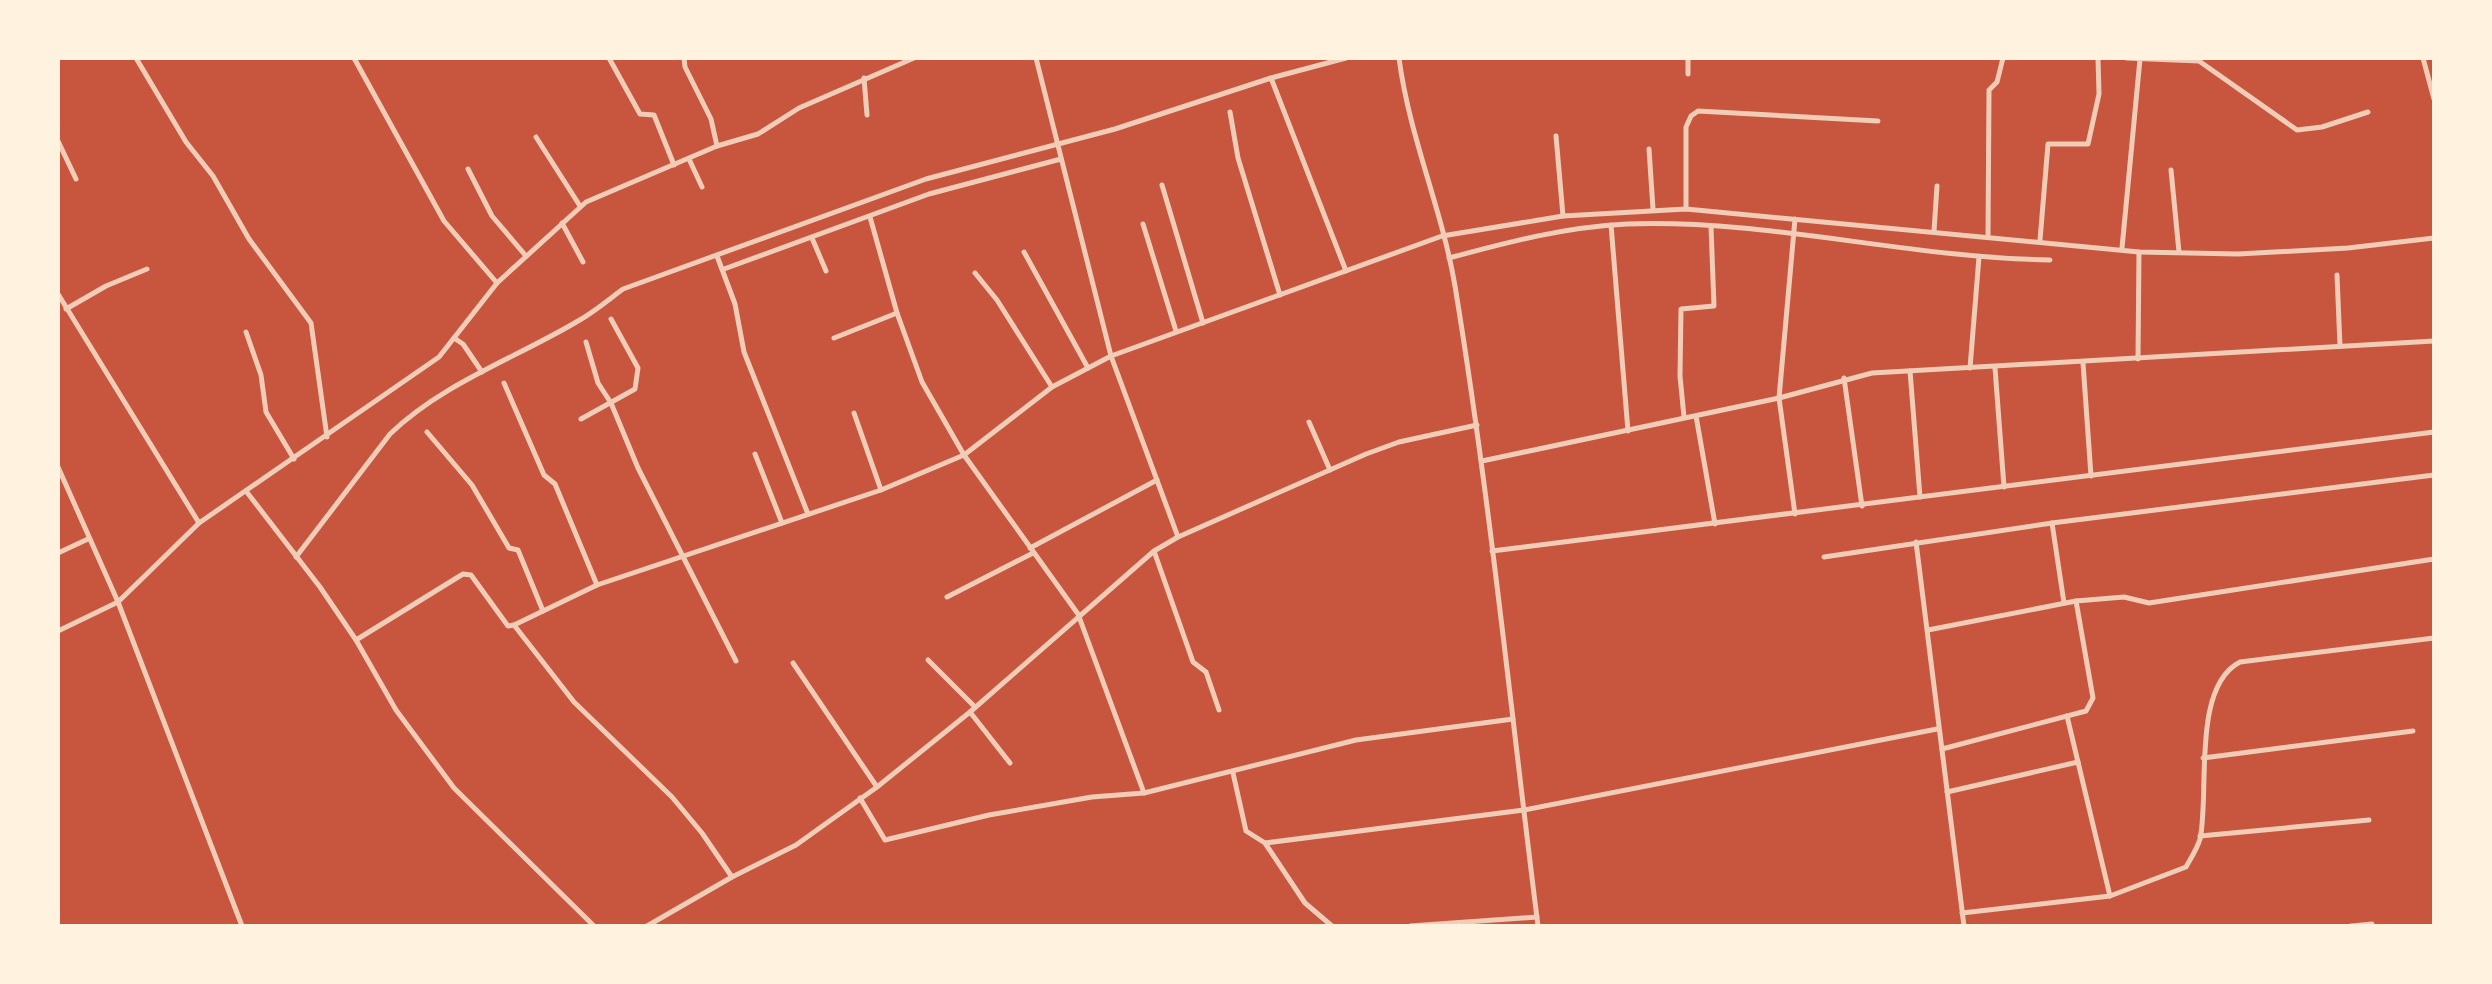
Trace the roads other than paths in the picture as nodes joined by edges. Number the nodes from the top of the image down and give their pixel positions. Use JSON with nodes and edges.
{"nodes":[{"id":1,"x":136,"y":58,"type":"edge"},
{"id":2,"x":354,"y":58,"type":"edge"},
{"id":3,"x":609,"y":58,"type":"edge"},
{"id":4,"x":684,"y":58,"type":"edge"},
{"id":5,"x":914,"y":58,"type":"edge"},
{"id":6,"x":1036,"y":58,"type":"edge"},
{"id":7,"x":1346,"y":58,"type":"edge"},
{"id":8,"x":1399,"y":58,"type":"edge"},
{"id":9,"x":1688,"y":58,"type":"edge"},
{"id":10,"x":2003,"y":58,"type":"edge"},
{"id":11,"x":2098,"y":58,"type":"edge"},
{"id":12,"x":2126,"y":58,"type":"edge"},
{"id":13,"x":2140,"y":58,"type":"edge"},
{"id":14,"x":2423,"y":58,"type":"edge"},
{"id":15,"x":1688,"y":74,"type":"dead end"},
{"id":16,"x":864,"y":78,"type":"junction"},
{"id":17,"x":1271,"y":78,"type":"junction"},
{"id":18,"x":2434,"y":99,"type":"edge"},
{"id":19,"x":1230,"y":112,"type":"dead end"},
{"id":20,"x":2368,"y":112,"type":"dead end"},
{"id":21,"x":866,"y":115,"type":"dead end"},
{"id":22,"x":1878,"y":120,"type":"dead end"},
{"id":23,"x":1556,"y":136,"type":"dead end"},
{"id":24,"x":536,"y":137,"type":"dead end"},
{"id":25,"x":58,"y":141,"type":"edge"},
{"id":26,"x":1057,"y":142,"type":"junction"},
{"id":27,"x":717,"y":146,"type":"junction"},
{"id":28,"x":1649,"y":150,"type":"dead end"},
{"id":29,"x":688,"y":158,"type":"junction"},
{"id":30,"x":1061,"y":158,"type":"junction"},
{"id":31,"x":674,"y":165,"type":"junction"},
{"id":32,"x":468,"y":169,"type":"dead end"},
{"id":33,"x":2171,"y":170,"type":"dead end"},
{"id":34,"x":76,"y":179,"type":"dead end"},
{"id":35,"x":1162,"y":185,"type":"dead end"},
{"id":36,"x":702,"y":186,"type":"dead end"},
{"id":37,"x":1937,"y":186,"type":"dead end"},
{"id":38,"x":580,"y":206,"type":"junction"},
{"id":39,"x":1686,"y":208,"type":"junction"},
{"id":40,"x":1653,"y":209,"type":"junction"},
{"id":41,"x":1676,"y":209,"type":"junction"},
{"id":42,"x":870,"y":216,"type":"junction"},
{"id":43,"x":1564,"y":216,"type":"junction"},
{"id":44,"x":1795,"y":218,"type":"junction"},
{"id":45,"x":562,"y":223,"type":"junction"},
{"id":46,"x":1144,"y":224,"type":"dead end"},
{"id":47,"x":1676,"y":224,"type":"junction"},
{"id":48,"x":1610,"y":225,"type":"junction"},
{"id":49,"x":1711,"y":227,"type":"junction"},
{"id":50,"x":1934,"y":231,"type":"junction"},
{"id":51,"x":1794,"y":234,"type":"junction"},
{"id":52,"x":1442,"y":236,"type":"junction"},
{"id":53,"x":1988,"y":236,"type":"junction"},
{"id":54,"x":812,"y":238,"type":"junction"},
{"id":55,"x":2434,"y":238,"type":"edge"},
{"id":56,"x":2040,"y":240,"type":"junction"},
{"id":57,"x":2122,"y":248,"type":"junction"},
{"id":58,"x":1024,"y":252,"type":"dead end"},
{"id":59,"x":2139,"y":252,"type":"junction"},
{"id":60,"x":2179,"y":253,"type":"junction"},
{"id":61,"x":526,"y":256,"type":"junction"},
{"id":62,"x":717,"y":256,"type":"junction"},
{"id":63,"x":1449,"y":258,"type":"junction"},
{"id":64,"x":1978,"y":258,"type":"junction"},
{"id":65,"x":2050,"y":260,"type":"dead end"},
{"id":66,"x":583,"y":262,"type":"dead end"},
{"id":67,"x":147,"y":269,"type":"dead end"},
{"id":68,"x":724,"y":270,"type":"junction"},
{"id":69,"x":826,"y":271,"type":"dead end"},
{"id":70,"x":1346,"y":271,"type":"junction"},
{"id":71,"x":975,"y":274,"type":"dead end"},
{"id":72,"x":2337,"y":274,"type":"dead end"},
{"id":73,"x":497,"y":282,"type":"junction"},
{"id":74,"x":58,"y":294,"type":"edge"},
{"id":75,"x":1280,"y":295,"type":"junction"},
{"id":76,"x":66,"y":309,"type":"junction"},
{"id":77,"x":897,"y":313,"type":"junction"},
{"id":78,"x":611,"y":319,"type":"dead end"},
{"id":79,"x":1203,"y":323,"type":"junction"},
{"id":80,"x":246,"y":332,"type":"dead end"},
{"id":81,"x":1176,"y":332,"type":"junction"},
{"id":82,"x":454,"y":338,"type":"junction"},
{"id":83,"x":834,"y":338,"type":"dead end"},
{"id":84,"x":2434,"y":340,"type":"edge"},
{"id":85,"x":586,"y":342,"type":"dead end"},
{"id":86,"x":2340,"y":346,"type":"junction"},
{"id":87,"x":1111,"y":356,"type":"junction"},
{"id":88,"x":2138,"y":359,"type":"junction"},
{"id":89,"x":2083,"y":362,"type":"junction"},
{"id":90,"x":1088,"y":368,"type":"junction"},
{"id":91,"x":1970,"y":368,"type":"junction"},
{"id":92,"x":1995,"y":368,"type":"junction"},
{"id":93,"x":1910,"y":371,"type":"junction"},
{"id":94,"x":482,"y":372,"type":"junction"},
{"id":95,"x":1844,"y":378,"type":"junction"},
{"id":96,"x":504,"y":383,"type":"dead end"},
{"id":97,"x":1052,"y":387,"type":"junction"},
{"id":98,"x":1779,"y":398,"type":"junction"},
{"id":99,"x":611,"y":403,"type":"junction"},
{"id":100,"x":854,"y":412,"type":"dead end"},
{"id":101,"x":1696,"y":416,"type":"junction"},
{"id":102,"x":580,"y":419,"type":"dead end"},
{"id":103,"x":1684,"y":419,"type":"junction"},
{"id":104,"x":1310,"y":422,"type":"dead end"},
{"id":105,"x":1477,"y":425,"type":"junction"},
{"id":106,"x":1628,"y":430,"type":"junction"},
{"id":107,"x":427,"y":432,"type":"dead end"},
{"id":108,"x":2434,"y":432,"type":"edge"},
{"id":109,"x":327,"y":437,"type":"junction"},
{"id":110,"x":755,"y":454,"type":"dead end"},
{"id":111,"x":964,"y":455,"type":"junction"},
{"id":112,"x":294,"y":460,"type":"junction"},
{"id":113,"x":1482,"y":461,"type":"junction"},
{"id":114,"x":58,"y":467,"type":"edge"},
{"id":115,"x":1330,"y":470,"type":"junction"},
{"id":116,"x":2434,"y":475,"type":"edge"},
{"id":117,"x":2091,"y":476,"type":"junction"},
{"id":118,"x":1156,"y":480,"type":"junction"},
{"id":119,"x":2004,"y":488,"type":"junction"},
{"id":120,"x":882,"y":490,"type":"junction"},
{"id":121,"x":246,"y":491,"type":"junction"},
{"id":122,"x":1920,"y":498,"type":"junction"},
{"id":123,"x":1862,"y":506,"type":"junction"},
{"id":124,"x":808,"y":514,"type":"junction"},
{"id":125,"x":1795,"y":514,"type":"junction"},
{"id":126,"x":199,"y":523,"type":"junction"},
{"id":127,"x":782,"y":523,"type":"junction"},
{"id":128,"x":2052,"y":523,"type":"junction"},
{"id":129,"x":1714,"y":524,"type":"junction"},
{"id":130,"x":1178,"y":537,"type":"junction"},
{"id":131,"x":88,"y":539,"type":"junction"},
{"id":132,"x":1916,"y":542,"type":"junction"},
{"id":133,"x":1032,"y":550,"type":"junction"},
{"id":134,"x":1154,"y":551,"type":"junction"},
{"id":135,"x":1492,"y":551,"type":"junction"},
{"id":136,"x":58,"y":553,"type":"edge"},
{"id":137,"x":296,"y":557,"type":"junction"},
{"id":138,"x":682,"y":558,"type":"junction"},
{"id":139,"x":1824,"y":558,"type":"dead end"},
{"id":140,"x":2434,"y":559,"type":"edge"},
{"id":141,"x":598,"y":585,"type":"junction"},
{"id":142,"x":947,"y":597,"type":"dead end"},
{"id":143,"x":2076,"y":601,"type":"junction"},
{"id":144,"x":118,"y":602,"type":"junction"},
{"id":145,"x":2064,"y":603,"type":"junction"},
{"id":146,"x":544,"y":611,"type":"junction"},
{"id":147,"x":1078,"y":614,"type":"junction"},
{"id":148,"x":514,"y":625,"type":"junction"},
{"id":149,"x":1928,"y":630,"type":"junction"},
{"id":150,"x":58,"y":631,"type":"edge"},
{"id":151,"x":2434,"y":638,"type":"edge"},
{"id":152,"x":356,"y":640,"type":"junction"},
{"id":153,"x":928,"y":660,"type":"dead end"},
{"id":154,"x":736,"y":661,"type":"dead end"},
{"id":155,"x":793,"y":663,"type":"dead end"},
{"id":156,"x":972,"y":709,"type":"junction"},
{"id":157,"x":1219,"y":710,"type":"dead end"},
{"id":158,"x":2068,"y":716,"type":"junction"},
{"id":159,"x":1513,"y":719,"type":"junction"},
{"id":160,"x":1937,"y":729,"type":"junction"},
{"id":161,"x":2413,"y":731,"type":"dead end"},
{"id":162,"x":1942,"y":749,"type":"junction"},
{"id":163,"x":2202,"y":758,"type":"junction"},
{"id":164,"x":2078,"y":762,"type":"junction"},
{"id":165,"x":1010,"y":763,"type":"dead end"},
{"id":166,"x":1233,"y":772,"type":"junction"},
{"id":167,"x":877,"y":787,"type":"junction"},
{"id":168,"x":1948,"y":792,"type":"junction"},
{"id":169,"x":1144,"y":793,"type":"junction"},
{"id":170,"x":860,"y":798,"type":"junction"},
{"id":171,"x":1524,"y":810,"type":"junction"},
{"id":172,"x":2369,"y":820,"type":"dead end"},
{"id":173,"x":2200,"y":836,"type":"junction"},
{"id":174,"x":1265,"y":843,"type":"junction"},
{"id":175,"x":732,"y":877,"type":"junction"},
{"id":176,"x":2110,"y":896,"type":"junction"},
{"id":177,"x":1962,"y":913,"type":"junction"},
{"id":178,"x":1537,"y":917,"type":"junction"},
{"id":179,"x":2372,"y":924,"type":"edge"},
{"id":180,"x":242,"y":926,"type":"edge"},
{"id":181,"x":594,"y":926,"type":"edge"},
{"id":182,"x":647,"y":926,"type":"edge"},
{"id":183,"x":1332,"y":926,"type":"edge"},
{"id":184,"x":1410,"y":926,"type":"edge"},
{"id":185,"x":1538,"y":926,"type":"edge"},
{"id":186,"x":1964,"y":926,"type":"edge"},
{"id":187,"x":2351,"y":926,"type":"edge"}],
"edges":[{"from":1,"to":109,"type":"street"},
{"from":2,"to":73,"type":"street"},
{"from":3,"to":31,"type":"street"},
{"from":4,"to":27,"type":"street"},
{"from":5,"to":16,"type":"street"},
{"from":6,"to":26,"type":"street"},
{"from":7,"to":17,"type":"street"},
{"from":8,"to":52,"type":"street"},
{"from":9,"to":15,"type":"street"},
{"from":10,"to":53,"type":"street"},
{"from":11,"to":56,"type":"street"},
{"from":12,"to":13,"type":"street"},
{"from":13,"to":20,"type":"street"},
{"from":13,"to":57,"type":"street"},
{"from":14,"to":18,"type":"street"},
{"from":16,"to":21,"type":"street"},
{"from":16,"to":27,"type":"street"},
{"from":17,"to":26,"type":"street"},
{"from":17,"to":70,"type":"street"},
{"from":19,"to":75,"type":"street"},
{"from":22,"to":39,"type":"street"},
{"from":23,"to":43,"type":"street"},
{"from":24,"to":38,"type":"street"},
{"from":25,"to":34,"type":"street"},
{"from":26,"to":30,"type":"street"},
{"from":26,"to":62,"type":"street"},
{"from":27,"to":29,"type":"street"},
{"from":28,"to":40,"type":"street"},
{"from":29,"to":31,"type":"street"},
{"from":29,"to":36,"type":"street"},
{"from":30,"to":42,"type":"street"},
{"from":30,"to":87,"type":"street"},
{"from":31,"to":38,"type":"street"},
{"from":32,"to":61,"type":"street"},
{"from":33,"to":60,"type":"street"},
{"from":35,"to":79,"type":"street"},
{"from":37,"to":50,"type":"street"},
{"from":38,"to":45,"type":"street"},
{"from":39,"to":41,"type":"street"},
{"from":39,"to":44,"type":"street"},
{"from":40,"to":41,"type":"street"},
{"from":40,"to":43,"type":"street"},
{"from":41,"to":47,"type":"street"},
{"from":42,"to":54,"type":"street"},
{"from":42,"to":77,"type":"street"},
{"from":43,"to":52,"type":"street"},
{"from":44,"to":50,"type":"street"},
{"from":44,"to":51,"type":"street"},
{"from":45,"to":61,"type":"street"},
{"from":45,"to":66,"type":"street"},
{"from":46,"to":81,"type":"street"},
{"from":47,"to":48,"type":"street"},
{"from":47,"to":49,"type":"street"},
{"from":48,"to":63,"type":"street"},
{"from":48,"to":106,"type":"street"},
{"from":49,"to":51,"type":"street"},
{"from":49,"to":103,"type":"street"},
{"from":50,"to":53,"type":"street"},
{"from":51,"to":64,"type":"street"},
{"from":51,"to":98,"type":"street"},
{"from":52,"to":63,"type":"street"},
{"from":52,"to":70,"type":"street"},
{"from":53,"to":56,"type":"street"},
{"from":54,"to":68,"type":"street"},
{"from":54,"to":69,"type":"street"},
{"from":55,"to":60,"type":"street"},
{"from":56,"to":57,"type":"street"},
{"from":57,"to":59,"type":"street"},
{"from":58,"to":90,"type":"street"},
{"from":59,"to":60,"type":"street"},
{"from":59,"to":88,"type":"street"},
{"from":61,"to":73,"type":"street"},
{"from":62,"to":68,"type":"street"},
{"from":62,"to":94,"type":"street"},
{"from":63,"to":105,"type":"street"},
{"from":64,"to":65,"type":"street"},
{"from":64,"to":91,"type":"street"},
{"from":67,"to":76,"type":"street"},
{"from":68,"to":124,"type":"street"},
{"from":70,"to":75,"type":"street"},
{"from":71,"to":97,"type":"street"},
{"from":72,"to":86,"type":"street"},
{"from":73,"to":82,"type":"street"},
{"from":74,"to":76,"type":"street"},
{"from":75,"to":79,"type":"street"},
{"from":76,"to":126,"type":"street"},
{"from":77,"to":83,"type":"street"},
{"from":77,"to":111,"type":"street"},
{"from":78,"to":99,"type":"street"},
{"from":79,"to":81,"type":"street"},
{"from":80,"to":112,"type":"street"},
{"from":81,"to":87,"type":"street"},
{"from":82,"to":94,"type":"street"},
{"from":82,"to":109,"type":"street"},
{"from":84,"to":86,"type":"street"},
{"from":85,"to":99,"type":"street"},
{"from":86,"to":88,"type":"street"},
{"from":87,"to":90,"type":"street"},
{"from":87,"to":118,"type":"street"},
{"from":88,"to":89,"type":"street"},
{"from":89,"to":92,"type":"street"},
{"from":89,"to":117,"type":"street"},
{"from":90,"to":97,"type":"street"},
{"from":91,"to":92,"type":"street"},
{"from":91,"to":93,"type":"street"},
{"from":92,"to":119,"type":"street"},
{"from":93,"to":95,"type":"street"},
{"from":93,"to":122,"type":"street"},
{"from":94,"to":137,"type":"street"},
{"from":95,"to":98,"type":"street"},
{"from":95,"to":123,"type":"street"},
{"from":96,"to":141,"type":"street"},
{"from":97,"to":111,"type":"street"},
{"from":98,"to":101,"type":"street"},
{"from":98,"to":125,"type":"street"},
{"from":99,"to":102,"type":"street"},
{"from":99,"to":138,"type":"street"},
{"from":100,"to":120,"type":"street"},
{"from":101,"to":103,"type":"street"},
{"from":101,"to":129,"type":"street"},
{"from":103,"to":106,"type":"street"},
{"from":104,"to":115,"type":"street"},
{"from":105,"to":113,"type":"street"},
{"from":105,"to":115,"type":"street"},
{"from":106,"to":113,"type":"street"},
{"from":107,"to":146,"type":"street"},
{"from":108,"to":117,"type":"street"},
{"from":109,"to":112,"type":"street"},
{"from":110,"to":127,"type":"street"},
{"from":111,"to":120,"type":"street"},
{"from":111,"to":133,"type":"street"},
{"from":112,"to":121,"type":"street"},
{"from":113,"to":135,"type":"street"},
{"from":114,"to":131,"type":"street"},
{"from":115,"to":130,"type":"street"},
{"from":116,"to":128,"type":"street"},
{"from":117,"to":119,"type":"street"},
{"from":118,"to":130,"type":"street"},
{"from":118,"to":133,"type":"street"},
{"from":119,"to":122,"type":"street"},
{"from":120,"to":124,"type":"street"},
{"from":121,"to":126,"type":"street"},
{"from":121,"to":137,"type":"street"},
{"from":122,"to":123,"type":"street"},
{"from":123,"to":125,"type":"street"},
{"from":124,"to":127,"type":"street"},
{"from":125,"to":129,"type":"street"},
{"from":126,"to":144,"type":"street"},
{"from":127,"to":138,"type":"street"},
{"from":128,"to":132,"type":"street"},
{"from":128,"to":145,"type":"street"},
{"from":129,"to":135,"type":"street"},
{"from":130,"to":134,"type":"street"},
{"from":131,"to":136,"type":"street"},
{"from":131,"to":144,"type":"street"},
{"from":132,"to":139,"type":"street"},
{"from":132,"to":149,"type":"street"},
{"from":133,"to":142,"type":"street"},
{"from":133,"to":147,"type":"street"},
{"from":134,"to":147,"type":"street"},
{"from":134,"to":157,"type":"street"},
{"from":135,"to":159,"type":"street"},
{"from":137,"to":152,"type":"street"},
{"from":138,"to":141,"type":"street"},
{"from":138,"to":154,"type":"street"},
{"from":140,"to":143,"type":"street"},
{"from":141,"to":146,"type":"street"},
{"from":143,"to":145,"type":"street"},
{"from":143,"to":158,"type":"street"},
{"from":144,"to":150,"type":"street"},
{"from":144,"to":180,"type":"street"},
{"from":145,"to":149,"type":"street"},
{"from":146,"to":148,"type":"street"},
{"from":147,"to":156,"type":"street"},
{"from":147,"to":169,"type":"street"},
{"from":148,"to":152,"type":"street"},
{"from":148,"to":175,"type":"street"},
{"from":149,"to":160,"type":"street"},
{"from":151,"to":163,"type":"street"},
{"from":152,"to":181,"type":"street"},
{"from":153,"to":156,"type":"street"},
{"from":155,"to":167,"type":"street"},
{"from":156,"to":165,"type":"street"},
{"from":156,"to":167,"type":"street"},
{"from":158,"to":162,"type":"street"},
{"from":158,"to":164,"type":"street"},
{"from":159,"to":166,"type":"street"},
{"from":159,"to":171,"type":"street"},
{"from":160,"to":162,"type":"street"},
{"from":160,"to":171,"type":"street"},
{"from":161,"to":163,"type":"street"},
{"from":162,"to":168,"type":"street"},
{"from":163,"to":173,"type":"street"},
{"from":164,"to":168,"type":"street"},
{"from":164,"to":176,"type":"street"},
{"from":166,"to":169,"type":"street"},
{"from":166,"to":174,"type":"street"},
{"from":167,"to":170,"type":"street"},
{"from":168,"to":177,"type":"street"},
{"from":169,"to":170,"type":"street"},
{"from":170,"to":175,"type":"street"},
{"from":171,"to":174,"type":"street"},
{"from":171,"to":178,"type":"street"},
{"from":172,"to":173,"type":"street"},
{"from":173,"to":176,"type":"street"},
{"from":174,"to":183,"type":"street"},
{"from":175,"to":182,"type":"street"},
{"from":176,"to":177,"type":"street"},
{"from":177,"to":186,"type":"street"},
{"from":178,"to":184,"type":"street"},
{"from":178,"to":185,"type":"street"},
{"from":179,"to":187,"type":"street"}]}
